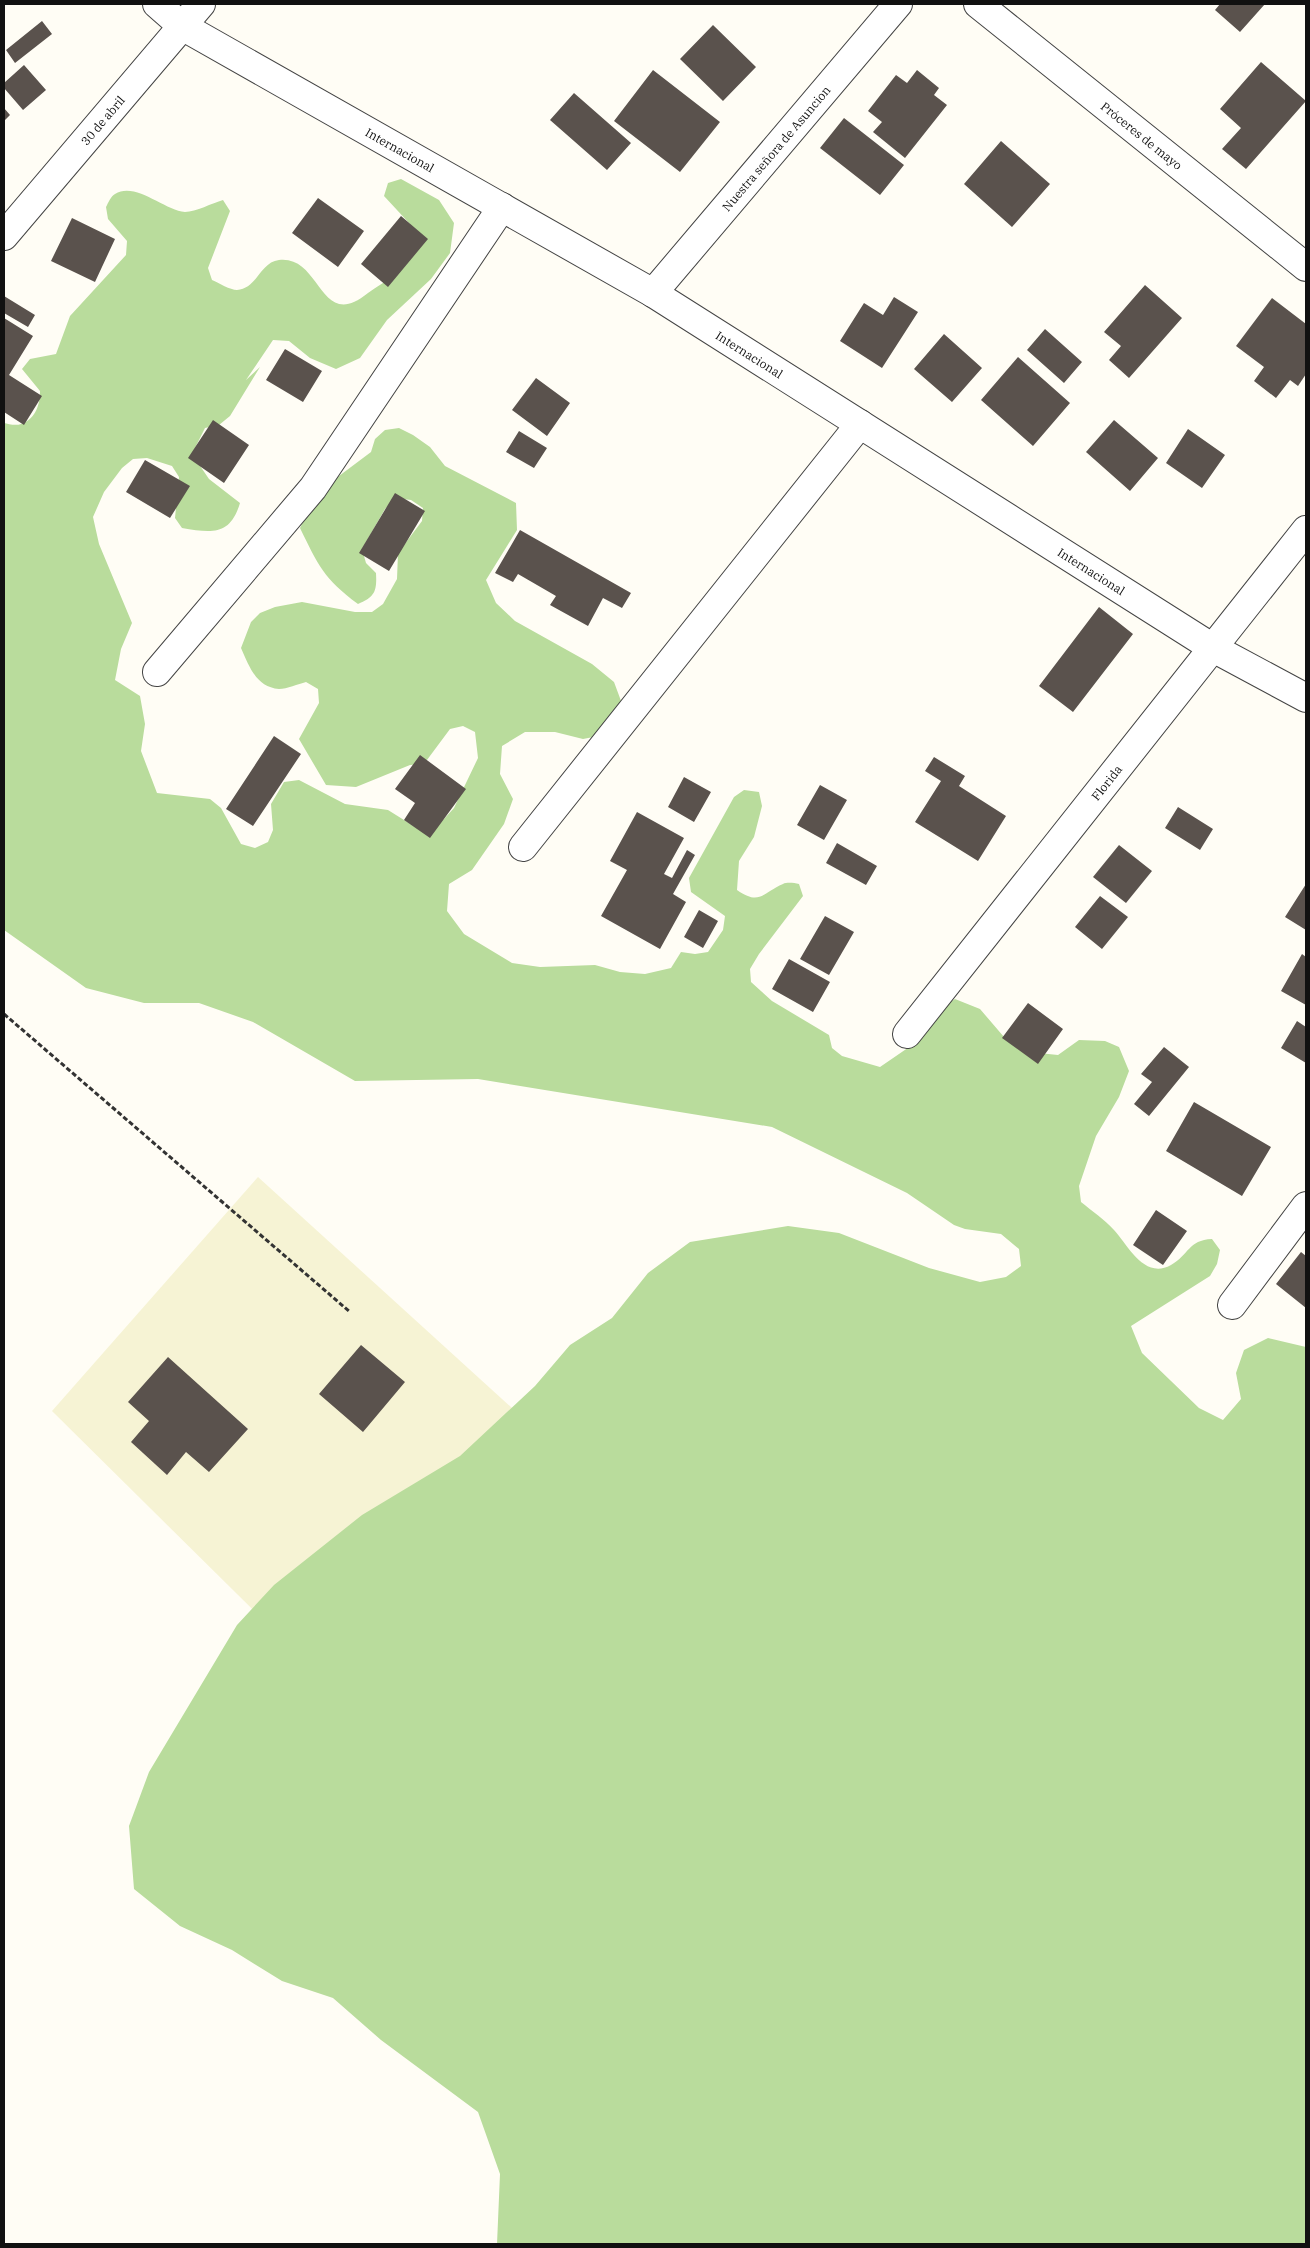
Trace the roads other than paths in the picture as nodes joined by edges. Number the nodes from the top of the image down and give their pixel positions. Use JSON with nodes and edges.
{"nodes":[{"id":1,"x":156,"y":4,"type":"edge"},
{"id":2,"x":201,"y":4,"type":"edge"},
{"id":3,"x":898,"y":4,"type":"edge"},
{"id":4,"x":978,"y":4,"type":"edge"},
{"id":5,"x":182,"y":26,"type":"junction"},
{"id":6,"x":502,"y":207,"type":"junction"},
{"id":7,"x":4,"y":236,"type":"edge"},
{"id":8,"x":1306,"y":267,"type":"edge"},
{"id":9,"x":653,"y":293,"type":"junction"},
{"id":10,"x":860,"y":424,"type":"junction"},
{"id":11,"x":1306,"y":530,"type":"edge"},
{"id":12,"x":1213,"y":648,"type":"junction"},
{"id":13,"x":158,"y":672,"type":"dead end"},
{"id":14,"x":1306,"y":698,"type":"edge"},
{"id":15,"x":523,"y":847,"type":"dead end"},
{"id":16,"x":907,"y":1034,"type":"dead end"},
{"id":17,"x":1306,"y":1206,"type":"edge"},
{"id":18,"x":1232,"y":1305,"type":"dead end"}],
"edges":[{"from":1,"to":5,"type":"street","name":"Internacional"},
{"from":2,"to":5,"type":"street","name":"30 de abril"},
{"from":3,"to":9,"type":"street","name":"Nuestra señora de Asuncion"},
{"from":4,"to":8,"type":"street","name":"Próceres de mayo"},
{"from":5,"to":6,"type":"street","name":"Internacional"},
{"from":5,"to":7,"type":"street","name":"30 de abril"},
{"from":6,"to":9,"type":"street","name":"Internacional"},
{"from":6,"to":13,"type":"street"},
{"from":9,"to":10,"type":"street","name":"Internacional"},
{"from":10,"to":12,"type":"street","name":"Internacional"},
{"from":10,"to":15,"type":"street"},
{"from":11,"to":12,"type":"street","name":"Florida"},
{"from":12,"to":14,"type":"street","name":"Internacional"},
{"from":12,"to":16,"type":"street","name":"Florida"},
{"from":17,"to":18,"type":"street"}]}
